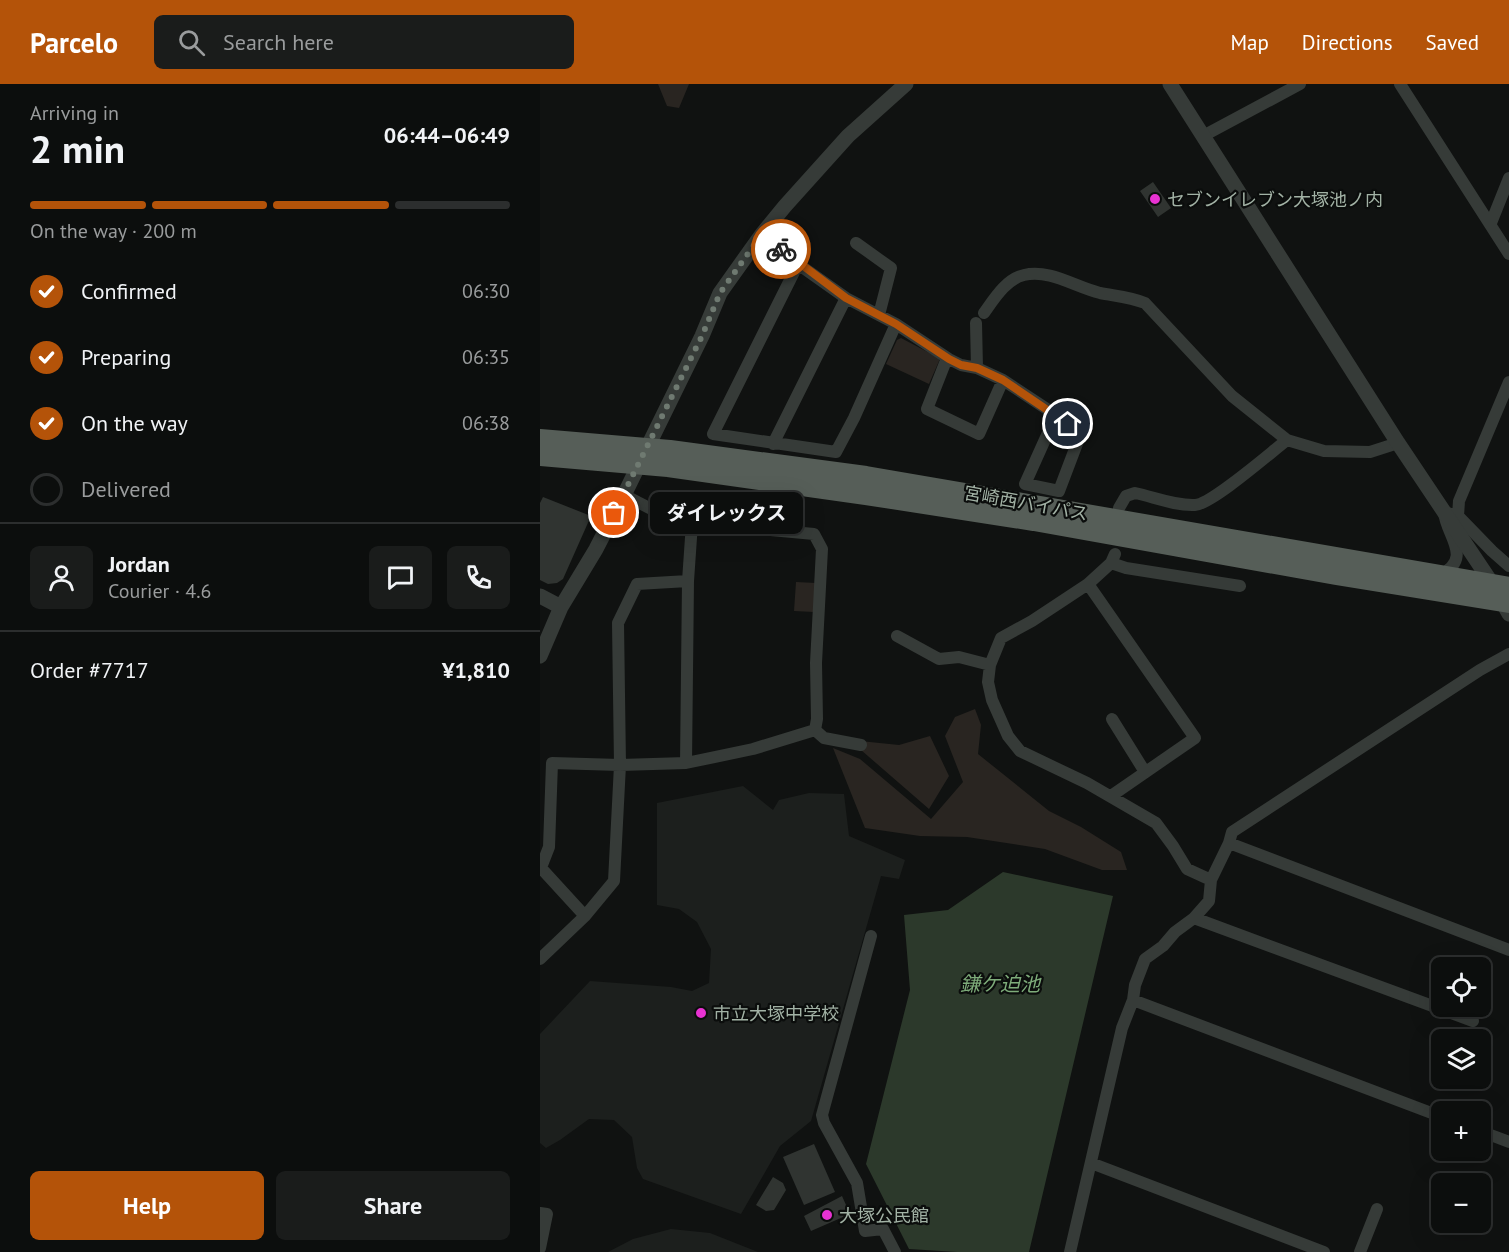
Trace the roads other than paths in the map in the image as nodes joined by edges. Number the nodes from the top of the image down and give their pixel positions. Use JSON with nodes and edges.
{"nodes":[{"id":1,"x":906,"y":84,"type":"edge"},
{"id":2,"x":1170,"y":84,"type":"edge"},
{"id":3,"x":1300,"y":84,"type":"edge"},
{"id":4,"x":1400,"y":84,"type":"edge"},
{"id":5,"x":1203,"y":135,"type":"junction"},
{"id":6,"x":1509,"y":178,"type":"edge"},
{"id":7,"x":1491,"y":223,"type":"junction"},
{"id":8,"x":762,"y":234,"type":"junction"},
{"id":9,"x":856,"y":243,"type":"dead end"},
{"id":10,"x":1509,"y":255,"type":"edge"},
{"id":11,"x":798,"y":264,"type":"junction"},
{"id":12,"x":846,"y":298,"type":"junction"},
{"id":13,"x":879,"y":315,"type":"junction"},
{"id":14,"x":896,"y":324,"type":"junction"},
{"id":15,"x":947,"y":358,"type":"junction"},
{"id":16,"x":977,"y":368,"type":"junction"},
{"id":17,"x":1003,"y":380,"type":"junction"},
{"id":18,"x":1509,"y":382,"type":"edge"},
{"id":19,"x":1056,"y":415,"type":"junction"},
{"id":20,"x":540,"y":439,"type":"edge"},
{"id":21,"x":1287,"y":440,"type":"junction"},
{"id":22,"x":1398,"y":443,"type":"junction"},
{"id":23,"x":773,"y":444,"type":"junction"},
{"id":24,"x":540,"y":456,"type":"edge"},
{"id":25,"x":626,"y":492,"type":"junction"},
{"id":26,"x":1119,"y":508,"type":"dead end"},
{"id":27,"x":1451,"y":514,"type":"junction"},
{"id":28,"x":692,"y":523,"type":"junction"},
{"id":29,"x":1509,"y":566,"type":"edge"},
{"id":30,"x":1432,"y":574,"type":"junction"},
{"id":31,"x":688,"y":581,"type":"junction"},
{"id":32,"x":1088,"y":584,"type":"junction"},
{"id":33,"x":1240,"y":586,"type":"dead end"},
{"id":34,"x":540,"y":596,"type":"edge"},
{"id":35,"x":1504,"y":598,"type":"edge"},
{"id":36,"x":561,"y":607,"type":"junction"},
{"id":37,"x":897,"y":636,"type":"dead end"},
{"id":38,"x":1509,"y":654,"type":"edge"},
{"id":39,"x":540,"y":656,"type":"edge"},
{"id":40,"x":990,"y":665,"type":"junction"},
{"id":41,"x":1112,"y":719,"type":"dead end"},
{"id":42,"x":815,"y":730,"type":"junction"},
{"id":43,"x":861,"y":745,"type":"dead end"},
{"id":44,"x":686,"y":762,"type":"junction"},
{"id":45,"x":620,"y":765,"type":"junction"},
{"id":46,"x":1146,"y":772,"type":"junction"},
{"id":47,"x":1111,"y":796,"type":"junction"},
{"id":48,"x":1229,"y":843,"type":"junction"},
{"id":49,"x":541,"y":869,"type":"edge"},
{"id":50,"x":1210,"y":880,"type":"junction"},
{"id":51,"x":585,"y":916,"type":"junction"},
{"id":52,"x":1194,"y":918,"type":"junction"},
{"id":53,"x":872,"y":936,"type":"dead end"},
{"id":54,"x":1509,"y":950,"type":"edge"},
{"id":55,"x":540,"y":959,"type":"edge"},
{"id":56,"x":1133,"y":1000,"type":"junction"},
{"id":57,"x":1473,"y":1021,"type":"dead end"},
{"id":58,"x":1431,"y":1113,"type":"edge"},
{"id":59,"x":1491,"y":1135,"type":"edge"},
{"id":60,"x":1509,"y":1142,"type":"edge"},
{"id":61,"x":1091,"y":1163,"type":"junction"},
{"id":62,"x":1377,"y":1209,"type":"dead end"},
{"id":63,"x":540,"y":1213,"type":"edge"},
{"id":64,"x":540,"y":1248,"type":"edge"},
{"id":65,"x":895,"y":1252,"type":"edge"},
{"id":66,"x":1070,"y":1252,"type":"edge"},
{"id":67,"x":1324,"y":1252,"type":"edge"},
{"id":68,"x":1360,"y":1252,"type":"edge"}],
"edges":[{"from":1,"to":8,"type":"street"},
{"from":2,"to":5,"type":"street"},
{"from":3,"to":5,"type":"street"},
{"from":4,"to":7,"type":"street"},
{"from":5,"to":22,"type":"street"},
{"from":6,"to":7,"type":"street"},
{"from":7,"to":10,"type":"street"},
{"from":8,"to":11,"type":"street"},
{"from":8,"to":25,"type":"street"},
{"from":9,"to":13,"type":"street"},
{"from":11,"to":12,"type":"street"},
{"from":11,"to":23,"type":"street"},
{"from":12,"to":13,"type":"street"},
{"from":12,"to":23,"type":"street"},
{"from":13,"to":14,"type":"street"},
{"from":14,"to":15,"type":"street"},
{"from":14,"to":23,"type":"street"},
{"from":15,"to":16,"type":"street"},
{"from":15,"to":17,"type":"street"},
{"from":16,"to":17,"type":"street"},
{"from":16,"to":21,"type":"street"},
{"from":17,"to":19,"type":"street"},
{"from":18,"to":27,"type":"street"},
{"from":19,"to":19,"type":"street"},
{"from":20,"to":30,"type":"highway","name":"宮崎西バイパス"},
{"from":21,"to":22,"type":"street"},
{"from":21,"to":26,"type":"street"},
{"from":22,"to":27,"type":"street"},
{"from":24,"to":35,"type":"highway","name":"宮崎西バイパス"},
{"from":25,"to":28,"type":"street"},
{"from":25,"to":36,"type":"street"},
{"from":27,"to":29,"type":"street"},
{"from":27,"to":30,"type":"street"},
{"from":27,"to":35,"type":"street"},
{"from":28,"to":31,"type":"street"},
{"from":28,"to":42,"type":"street"},
{"from":30,"to":35,"type":"highway","name":"宮崎西バイパス"},
{"from":31,"to":44,"type":"street"},
{"from":31,"to":45,"type":"street"},
{"from":32,"to":33,"type":"street"},
{"from":32,"to":40,"type":"street"},
{"from":32,"to":46,"type":"street"},
{"from":34,"to":36,"type":"street"},
{"from":36,"to":39,"type":"street"},
{"from":37,"to":40,"type":"street"},
{"from":38,"to":48,"type":"street"},
{"from":40,"to":47,"type":"street"},
{"from":41,"to":46,"type":"street"},
{"from":42,"to":43,"type":"street"},
{"from":42,"to":44,"type":"street"},
{"from":44,"to":45,"type":"street"},
{"from":45,"to":49,"type":"street"},
{"from":45,"to":51,"type":"street"},
{"from":46,"to":47,"type":"street"},
{"from":47,"to":50,"type":"street"},
{"from":48,"to":50,"type":"street"},
{"from":48,"to":54,"type":"street"},
{"from":49,"to":51,"type":"street"},
{"from":50,"to":52,"type":"street"},
{"from":51,"to":55,"type":"street"},
{"from":52,"to":56,"type":"street"},
{"from":52,"to":57,"type":"street"},
{"from":53,"to":65,"type":"street"},
{"from":56,"to":58,"type":"street"},
{"from":56,"to":61,"type":"street"},
{"from":59,"to":60,"type":"street"},
{"from":61,"to":66,"type":"street"},
{"from":61,"to":67,"type":"street"},
{"from":62,"to":68,"type":"street"},
{"from":63,"to":64,"type":"street"}]}
